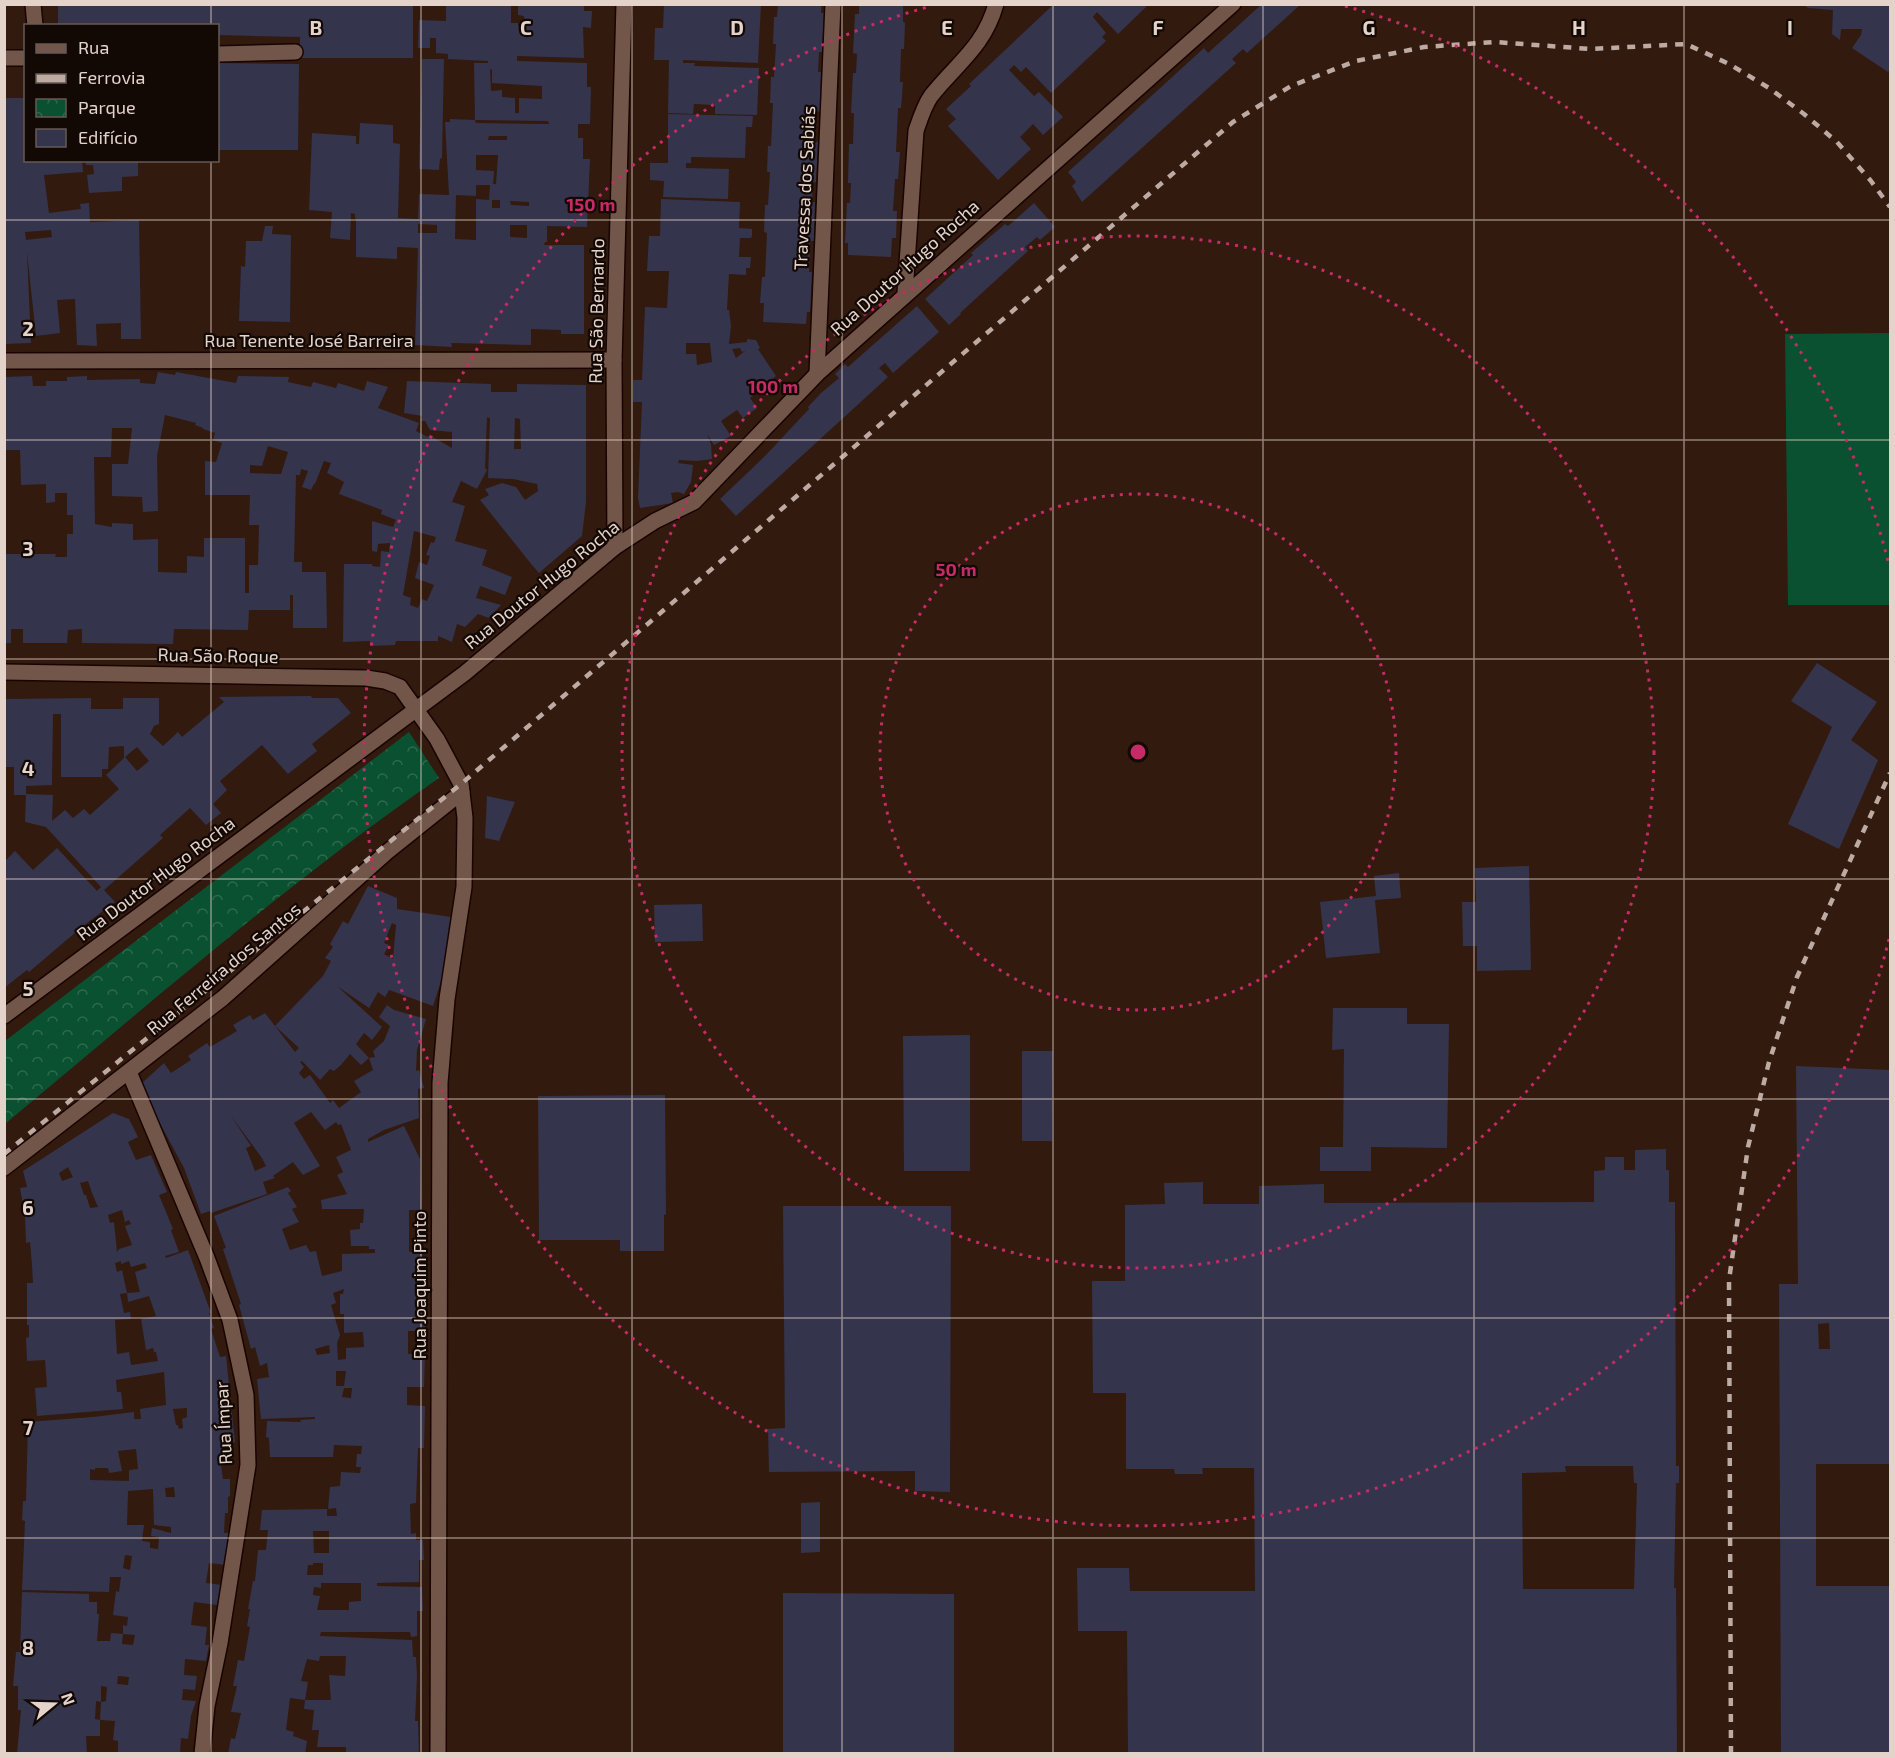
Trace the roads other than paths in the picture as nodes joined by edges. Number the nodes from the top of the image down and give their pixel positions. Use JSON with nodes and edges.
{"nodes":[{"id":1,"x":33,"y":4,"type":"edge"},
{"id":2,"x":624,"y":4,"type":"edge"},
{"id":3,"x":833,"y":4,"type":"edge"},
{"id":4,"x":996,"y":4,"type":"edge"},
{"id":5,"x":1233,"y":4,"type":"edge"},
{"id":6,"x":35,"y":24,"type":"edge"},
{"id":7,"x":295,"y":52,"type":"dead end"},
{"id":8,"x":219,"y":54,"type":"edge"},
{"id":9,"x":4,"y":58,"type":"edge"},
{"id":10,"x":24,"y":58,"type":"edge"},
{"id":11,"x":905,"y":293,"type":"junction"},
{"id":12,"x":614,"y":360,"type":"junction"},
{"id":13,"x":4,"y":361,"type":"edge"},
{"id":14,"x":817,"y":374,"type":"junction"},
{"id":15,"x":615,"y":547,"type":"junction"},
{"id":16,"x":4,"y":672,"type":"edge"},
{"id":17,"x":416,"y":711,"type":"junction"},
{"id":18,"x":462,"y":792,"type":"junction"},
{"id":19,"x":4,"y":1016,"type":"edge"},
{"id":20,"x":129,"y":1072,"type":"junction"},
{"id":21,"x":4,"y":1168,"type":"edge"},
{"id":22,"x":202,"y":1754,"type":"edge"},
{"id":23,"x":438,"y":1754,"type":"edge"}],
"edges":[{"from":1,"to":6,"type":"street"},
{"from":2,"to":12,"type":"street","name":"Rua São Bernardo"},
{"from":3,"to":14,"type":"street","name":"Travessa dos Sabiás"},
{"from":4,"to":11,"type":"street"},
{"from":5,"to":11,"type":"street","name":"Rua Doutor Hugo Rocha"},
{"from":7,"to":8,"type":"street"},
{"from":9,"to":10,"type":"street"},
{"from":11,"to":14,"type":"street","name":"Rua Doutor Hugo Rocha"},
{"from":12,"to":13,"type":"street","name":"Rua Tenente José Barreira"},
{"from":12,"to":15,"type":"street","name":"Rua São Bernardo"},
{"from":14,"to":15,"type":"street","name":"Rua Doutor Hugo Rocha"},
{"from":15,"to":17,"type":"street","name":"Rua Doutor Hugo Rocha"},
{"from":16,"to":17,"type":"street","name":"Rua São Roque"},
{"from":17,"to":18,"type":"street"},
{"from":17,"to":19,"type":"street","name":"Rua Doutor Hugo Rocha"},
{"from":18,"to":20,"type":"street","name":"Rua Ferreira dos Santos"},
{"from":18,"to":23,"type":"street","name":"Rua Joaquim Pinto"},
{"from":20,"to":21,"type":"street","name":"Rua Ferreira dos Santos"},
{"from":20,"to":22,"type":"street","name":"Rua Ímpar"}]}
